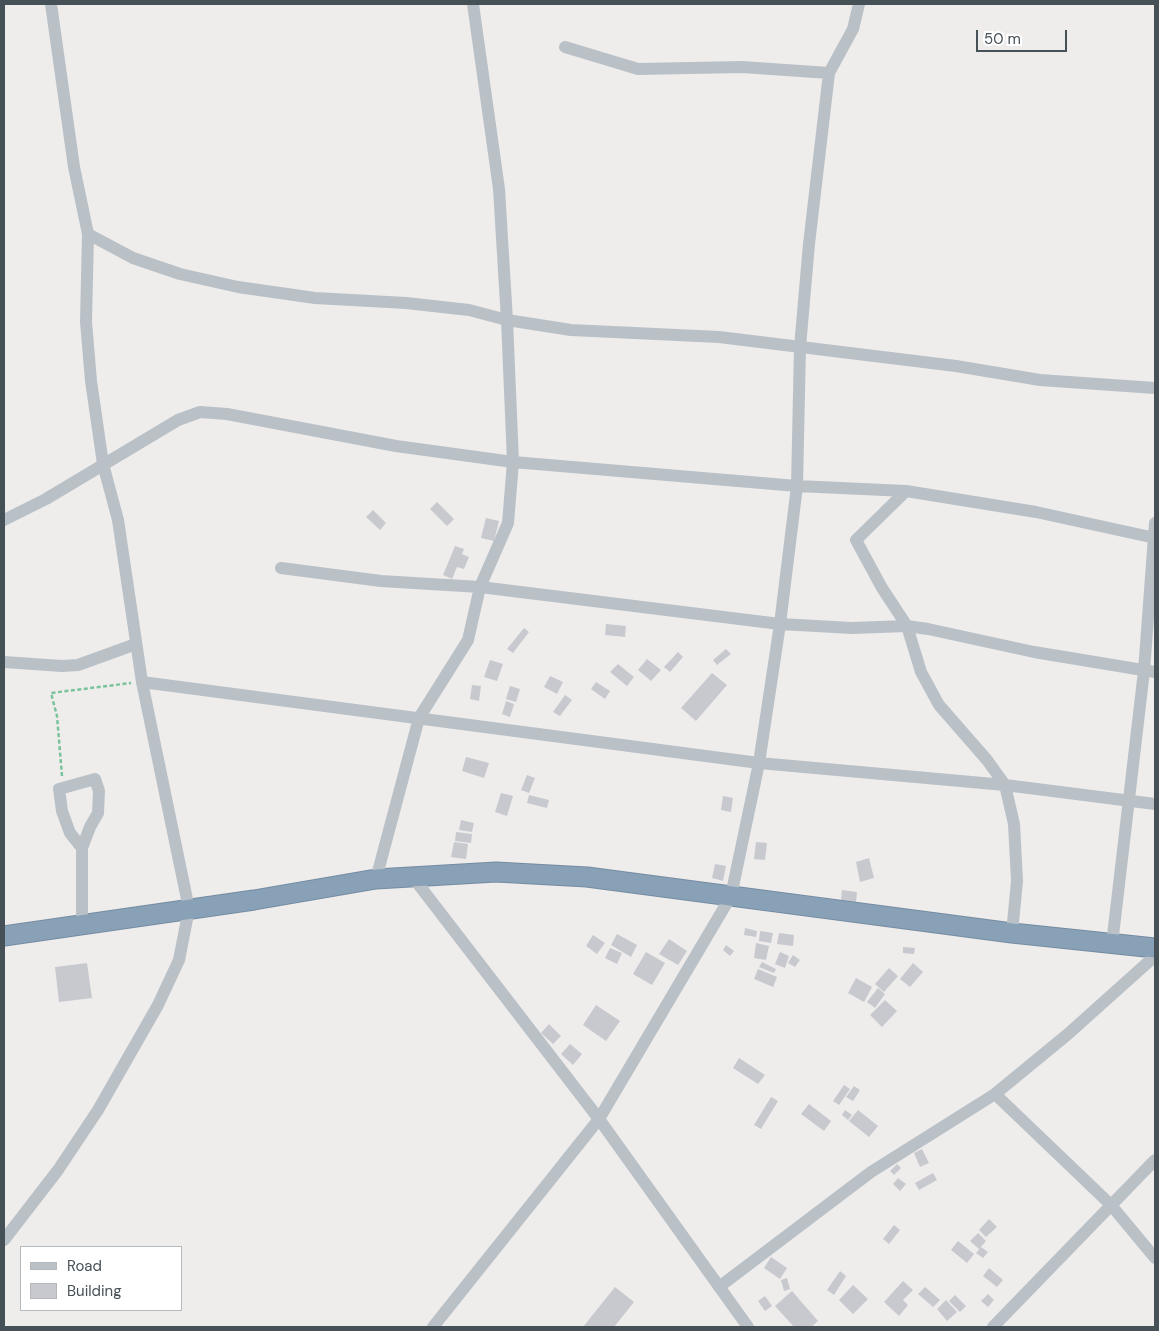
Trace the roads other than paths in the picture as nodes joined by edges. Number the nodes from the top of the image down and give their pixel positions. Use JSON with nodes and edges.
{"nodes":[{"id":1,"x":52,"y":4,"type":"edge"},
{"id":2,"x":473,"y":4,"type":"edge"},
{"id":3,"x":860,"y":4,"type":"edge"},
{"id":4,"x":565,"y":47,"type":"dead end"},
{"id":5,"x":829,"y":73,"type":"junction"},
{"id":6,"x":88,"y":234,"type":"junction"},
{"id":7,"x":507,"y":320,"type":"junction"},
{"id":8,"x":800,"y":347,"type":"junction"},
{"id":9,"x":1155,"y":388,"type":"edge"},
{"id":10,"x":513,"y":462,"type":"junction"},
{"id":11,"x":102,"y":464,"type":"junction"},
{"id":12,"x":797,"y":486,"type":"junction"},
{"id":13,"x":906,"y":491,"type":"junction"},
{"id":14,"x":4,"y":520,"type":"edge"},
{"id":15,"x":1155,"y":523,"type":"edge"},
{"id":16,"x":1155,"y":538,"type":"edge"},
{"id":17,"x":281,"y":568,"type":"dead end"},
{"id":18,"x":480,"y":587,"type":"junction"},
{"id":19,"x":780,"y":624,"type":"junction"},
{"id":20,"x":907,"y":626,"type":"junction"},
{"id":21,"x":136,"y":644,"type":"junction"},
{"id":22,"x":4,"y":662,"type":"edge"},
{"id":23,"x":1149,"y":671,"type":"edge"},
{"id":24,"x":142,"y":682,"type":"junction"},
{"id":25,"x":419,"y":718,"type":"junction"},
{"id":26,"x":759,"y":763,"type":"junction"},
{"id":27,"x":1005,"y":785,"type":"junction"},
{"id":28,"x":1127,"y":801,"type":"junction"},
{"id":29,"x":1155,"y":804,"type":"edge"},
{"id":30,"x":82,"y":848,"type":"junction"},
{"id":31,"x":412,"y":876,"type":"junction"},
{"id":32,"x":376,"y":879,"type":"junction"},
{"id":33,"x":731,"y":896,"type":"junction"},
{"id":34,"x":189,"y":909,"type":"junction"},
{"id":35,"x":82,"y":924,"type":"junction"},
{"id":36,"x":1012,"y":933,"type":"junction"},
{"id":37,"x":4,"y":936,"type":"edge"},
{"id":38,"x":1112,"y":944,"type":"junction"},
{"id":39,"x":1155,"y":948,"type":"edge"},
{"id":40,"x":1155,"y":956,"type":"edge"},
{"id":41,"x":995,"y":1094,"type":"junction"},
{"id":42,"x":599,"y":1119,"type":"junction"},
{"id":43,"x":1155,"y":1160,"type":"edge"},
{"id":44,"x":1111,"y":1205,"type":"junction"},
{"id":45,"x":4,"y":1240,"type":"edge"},
{"id":46,"x":1155,"y":1258,"type":"edge"},
{"id":47,"x":719,"y":1287,"type":"junction"},
{"id":48,"x":433,"y":1327,"type":"edge"},
{"id":49,"x":748,"y":1327,"type":"edge"},
{"id":50,"x":993,"y":1327,"type":"edge"}],
"edges":[{"from":1,"to":6,"type":"street"},
{"from":2,"to":7,"type":"street"},
{"from":3,"to":5,"type":"street"},
{"from":4,"to":5,"type":"street"},
{"from":5,"to":8,"type":"street"},
{"from":6,"to":7,"type":"street"},
{"from":6,"to":11,"type":"street"},
{"from":7,"to":8,"type":"street"},
{"from":7,"to":10,"type":"street"},
{"from":8,"to":9,"type":"street"},
{"from":8,"to":12,"type":"street"},
{"from":10,"to":11,"type":"street"},
{"from":10,"to":12,"type":"street"},
{"from":10,"to":18,"type":"street"},
{"from":11,"to":14,"type":"street"},
{"from":11,"to":21,"type":"street"},
{"from":12,"to":13,"type":"street"},
{"from":12,"to":19,"type":"street"},
{"from":13,"to":16,"type":"street"},
{"from":13,"to":20,"type":"street"},
{"from":15,"to":16,"type":"street"},
{"from":16,"to":23,"type":"street"},
{"from":17,"to":18,"type":"street"},
{"from":18,"to":19,"type":"street"},
{"from":18,"to":25,"type":"street"},
{"from":19,"to":20,"type":"street"},
{"from":19,"to":26,"type":"street"},
{"from":20,"to":23,"type":"street"},
{"from":20,"to":27,"type":"street"},
{"from":21,"to":22,"type":"street"},
{"from":21,"to":24,"type":"street"},
{"from":23,"to":28,"type":"street"},
{"from":24,"to":25,"type":"street"},
{"from":24,"to":34,"type":"street"},
{"from":25,"to":26,"type":"street"},
{"from":25,"to":32,"type":"street"},
{"from":26,"to":27,"type":"street"},
{"from":26,"to":33,"type":"street"},
{"from":27,"to":28,"type":"street"},
{"from":27,"to":36,"type":"street"},
{"from":28,"to":29,"type":"street"},
{"from":28,"to":38,"type":"street"},
{"from":30,"to":30,"type":"street"},
{"from":30,"to":35,"type":"street"},
{"from":31,"to":32,"type":"highway"},
{"from":31,"to":33,"type":"highway"},
{"from":31,"to":42,"type":"street"},
{"from":32,"to":34,"type":"highway"},
{"from":33,"to":36,"type":"highway"},
{"from":33,"to":42,"type":"street"},
{"from":34,"to":35,"type":"highway"},
{"from":34,"to":45,"type":"street"},
{"from":35,"to":37,"type":"highway"},
{"from":36,"to":38,"type":"highway"},
{"from":38,"to":39,"type":"highway"},
{"from":40,"to":41,"type":"street"},
{"from":41,"to":44,"type":"street"},
{"from":41,"to":47,"type":"street"},
{"from":42,"to":47,"type":"street"},
{"from":42,"to":48,"type":"street"},
{"from":43,"to":44,"type":"street"},
{"from":44,"to":46,"type":"street"},
{"from":44,"to":50,"type":"street"},
{"from":47,"to":49,"type":"street"}]}
